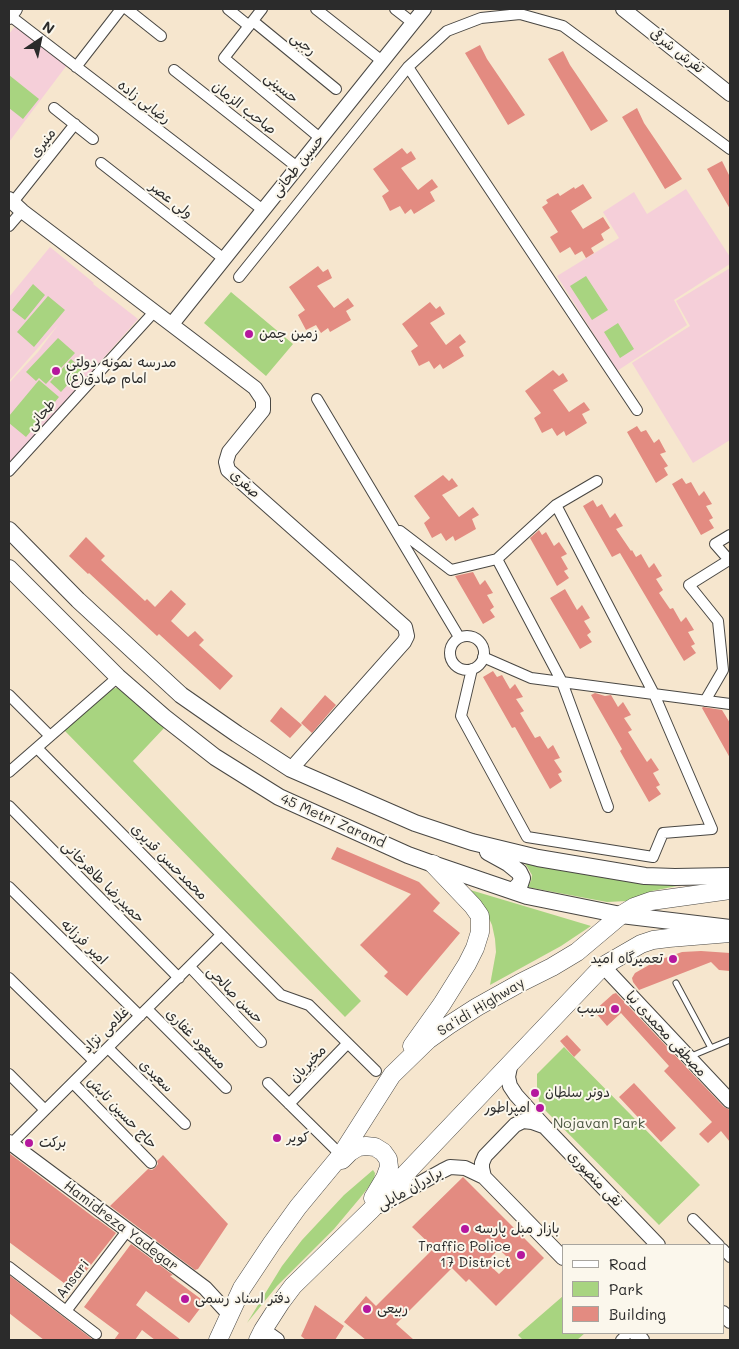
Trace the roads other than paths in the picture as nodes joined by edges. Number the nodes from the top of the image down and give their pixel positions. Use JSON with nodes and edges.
{"nodes":[{"id":1,"x":121,"y":9,"type":"edge"},
{"id":2,"x":127,"y":9,"type":"edge"},
{"id":3,"x":228,"y":9,"type":"edge"},
{"id":4,"x":262,"y":9,"type":"edge"},
{"id":5,"x":316,"y":9,"type":"edge"},
{"id":6,"x":395,"y":9,"type":"edge"},
{"id":7,"x":424,"y":9,"type":"edge"},
{"id":8,"x":623,"y":9,"type":"edge"},
{"id":9,"x":11,"y":14,"type":"edge"},
{"id":10,"x":251,"y":23,"type":"junction"},
{"id":11,"x":413,"y":23,"type":"junction"},
{"id":12,"x":162,"y":36,"type":"dead end"},
{"id":13,"x":382,"y":62,"type":"junction"},
{"id":14,"x":76,"y":67,"type":"junction"},
{"id":15,"x":408,"y":67,"type":"junction"},
{"id":16,"x":174,"y":70,"type":"dead end"},
{"id":17,"x":336,"y":89,"type":"dead end"},
{"id":18,"x":730,"y":94,"type":"edge"},
{"id":19,"x":54,"y":108,"type":"dead end"},
{"id":20,"x":75,"y":124,"type":"junction"},
{"id":21,"x":320,"y":138,"type":"junction"},
{"id":22,"x":93,"y":139,"type":"dead end"},
{"id":23,"x":730,"y":149,"type":"edge"},
{"id":24,"x":101,"y":163,"type":"dead end"},
{"id":25,"x":297,"y":167,"type":"junction"},
{"id":26,"x":15,"y":204,"type":"edge"},
{"id":27,"x":263,"y":210,"type":"junction"},
{"id":28,"x":9,"y":226,"type":"edge"},
{"id":29,"x":224,"y":259,"type":"junction"},
{"id":30,"x":239,"y":277,"type":"dead end"},
{"id":31,"x":154,"y":312,"type":"junction"},
{"id":32,"x":172,"y":324,"type":"junction"},
{"id":33,"x":317,"y":399,"type":"dead end"},
{"id":34,"x":636,"y":410,"type":"dead end"},
{"id":35,"x":9,"y":471,"type":"edge"},
{"id":36,"x":597,"y":481,"type":"dead end"},
{"id":37,"x":556,"y":505,"type":"junction"},
{"id":38,"x":395,"y":528,"type":"junction"},
{"id":39,"x":9,"y":530,"type":"edge"},
{"id":40,"x":730,"y":535,"type":"edge"},
{"id":41,"x":497,"y":559,"type":"junction"},
{"id":42,"x":9,"y":568,"type":"edge"},
{"id":43,"x":460,"y":637,"type":"junction"},
{"id":44,"x":483,"y":657,"type":"junction"},
{"id":45,"x":472,"y":669,"type":"junction"},
{"id":46,"x":118,"y":677,"type":"junction"},
{"id":47,"x":562,"y":682,"type":"junction"},
{"id":48,"x":654,"y":694,"type":"junction"},
{"id":49,"x":9,"y":695,"type":"edge"},
{"id":50,"x":705,"y":701,"type":"junction"},
{"id":51,"x":730,"y":704,"type":"edge"},
{"id":52,"x":50,"y":736,"type":"junction"},
{"id":53,"x":37,"y":748,"type":"junction"},
{"id":54,"x":11,"y":767,"type":"edge"},
{"id":55,"x":291,"y":769,"type":"junction"},
{"id":56,"x":9,"y":806,"type":"edge"},
{"id":57,"x":608,"y":807,"type":"dead end"},
{"id":58,"x":472,"y":842,"type":"junction"},
{"id":59,"x":433,"y":864,"type":"junction"},
{"id":60,"x":730,"y":876,"type":"edge"},
{"id":61,"x":9,"y":887,"type":"edge"},
{"id":62,"x":730,"y":890,"type":"edge"},
{"id":63,"x":513,"y":891,"type":"junction"},
{"id":64,"x":620,"y":915,"type":"junction"},
{"id":65,"x":730,"y":928,"type":"edge"},
{"id":66,"x":730,"y":933,"type":"edge"},
{"id":67,"x":221,"y":935,"type":"junction"},
{"id":68,"x":603,"y":966,"type":"junction"},
{"id":69,"x":190,"y":967,"type":"junction"},
{"id":70,"x":9,"y":978,"type":"edge"},
{"id":71,"x":179,"y":978,"type":"junction"},
{"id":72,"x":676,"y":983,"type":"dead end"},
{"id":73,"x":281,"y":995,"type":"joint"},
{"id":74,"x":143,"y":1013,"type":"junction"},
{"id":75,"x":730,"y":1040,"type":"edge"},
{"id":76,"x":261,"y":1042,"type":"dead end"},
{"id":77,"x":347,"y":1044,"type":"junction"},
{"id":78,"x":108,"y":1048,"type":"junction"},
{"id":79,"x":711,"y":1048,"type":"junction"},
{"id":80,"x":689,"y":1057,"type":"junction"},
{"id":81,"x":94,"y":1061,"type":"junction"},
{"id":82,"x":511,"y":1062,"type":"junction"},
{"id":83,"x":384,"y":1073,"type":"junction"},
{"id":84,"x":9,"y":1074,"type":"edge"},
{"id":85,"x":73,"y":1082,"type":"junction"},
{"id":86,"x":268,"y":1083,"type":"dead end"},
{"id":87,"x":226,"y":1088,"type":"dead end"},
{"id":88,"x":730,"y":1101,"type":"edge"},
{"id":89,"x":289,"y":1104,"type":"junction"},
{"id":90,"x":45,"y":1110,"type":"junction"},
{"id":91,"x":185,"y":1124,"type":"dead end"},
{"id":92,"x":544,"y":1126,"type":"junction"},
{"id":93,"x":10,"y":1143,"type":"edge"},
{"id":94,"x":341,"y":1155,"type":"junction"},
{"id":95,"x":151,"y":1163,"type":"dead end"},
{"id":96,"x":484,"y":1177,"type":"junction"},
{"id":97,"x":318,"y":1185,"type":"junction"},
{"id":98,"x":372,"y":1210,"type":"junction"},
{"id":99,"x":693,"y":1219,"type":"dead end"},
{"id":100,"x":353,"y":1228,"type":"junction"},
{"id":101,"x":127,"y":1230,"type":"junction"},
{"id":102,"x":657,"y":1244,"type":"edge"},
{"id":103,"x":718,"y":1244,"type":"edge"},
{"id":104,"x":562,"y":1257,"type":"edge"},
{"id":105,"x":9,"y":1267,"type":"edge"},
{"id":106,"x":66,"y":1311,"type":"junction"},
{"id":107,"x":229,"y":1314,"type":"junction"},
{"id":108,"x":96,"y":1334,"type":"dead end"},
{"id":109,"x":261,"y":1335,"type":"edge"},
{"id":110,"x":218,"y":1340,"type":"edge"},
{"id":111,"x":277,"y":1340,"type":"edge"}],
"edges":[{"from":1,"to":14,"type":"street"},
{"from":2,"to":12,"type":"street"},
{"from":3,"to":10,"type":"street","name":"رجبی"},
{"from":4,"to":10,"type":"street"},
{"from":5,"to":13,"type":"street"},
{"from":6,"to":11,"type":"street"},
{"from":7,"to":11,"type":"street","name":"حسین طحانی"},
{"from":8,"to":18,"type":"street","name":"تفرش شرقی"},
{"from":9,"to":14,"type":"street","name":"رضایی زاده"},
{"from":10,"to":17,"type":"street","name":"رجبی"},
{"from":10,"to":21,"type":"street","name":"حسینی"},
{"from":11,"to":13,"type":"street","name":"حسین طحانی"},
{"from":13,"to":21,"type":"street","name":"حسین طحانی"},
{"from":14,"to":27,"type":"street","name":"رضایی زاده"},
{"from":15,"to":23,"type":"street"},
{"from":15,"to":30,"type":"street"},
{"from":15,"to":34,"type":"street"},
{"from":16,"to":25,"type":"street","name":"صاحب الزمان"},
{"from":19,"to":20,"type":"street","name":"منیری"},
{"from":20,"to":22,"type":"street","name":"منیری"},
{"from":20,"to":26,"type":"street","name":"منیری"},
{"from":21,"to":25,"type":"street","name":"حسین طحانی"},
{"from":24,"to":29,"type":"street","name":"ولی عصر"},
{"from":25,"to":27,"type":"street","name":"حسین طحانی"},
{"from":26,"to":28,"type":"street","name":"منیری"},
{"from":26,"to":31,"type":"street","name":"صفری"},
{"from":27,"to":29,"type":"street","name":"حسین طحانی"},
{"from":29,"to":32,"type":"street","name":"حسین طحانی"},
{"from":31,"to":32,"type":"street","name":"صفری"},
{"from":31,"to":35,"type":"street","name":"طحانی"},
{"from":32,"to":55,"type":"street","name":"صفری"},
{"from":33,"to":38,"type":"street"},
{"from":36,"to":37,"type":"street"},
{"from":37,"to":41,"type":"street"},
{"from":37,"to":48,"type":"street"},
{"from":38,"to":41,"type":"street"},
{"from":38,"to":43,"type":"street"},
{"from":39,"to":55,"type":"main road"},
{"from":40,"to":50,"type":"street"},
{"from":41,"to":47,"type":"street"},
{"from":42,"to":46,"type":"main road","name":"45 Metri Zarand"},
{"from":43,"to":44,"type":"street"},
{"from":43,"to":45,"type":"street"},
{"from":44,"to":45,"type":"street"},
{"from":44,"to":47,"type":"street"},
{"from":45,"to":48,"type":"street"},
{"from":46,"to":52,"type":"street"},
{"from":46,"to":59,"type":"main road","name":"45 Metri Zarand"},
{"from":47,"to":48,"type":"street"},
{"from":47,"to":57,"type":"street"},
{"from":48,"to":50,"type":"street"},
{"from":49,"to":52,"type":"street"},
{"from":50,"to":51,"type":"street"},
{"from":52,"to":53,"type":"street"},
{"from":53,"to":54,"type":"street"},
{"from":53,"to":67,"type":"street","name":"محمدحسن قدیری"},
{"from":55,"to":58,"type":"main road"},
{"from":56,"to":71,"type":"street","name":"حمیدرضا طاهرخانی"},
{"from":58,"to":60,"type":"main road"},
{"from":58,"to":63,"type":"main road"},
{"from":59,"to":63,"type":"main road","name":"45 Metri Zarand"},
{"from":59,"to":83,"type":"highway"},
{"from":61,"to":74,"type":"street","name":"امیر فرزانه"},
{"from":62,"to":64,"type":"highway","name":"Sa'idi Highway"},
{"from":63,"to":64,"type":"main road","name":"45 Metri Zarand"},
{"from":64,"to":65,"type":"main road","name":"45 Metri Zarand"},
{"from":64,"to":83,"type":"highway","name":"Sa'idi Highway"},
{"from":66,"to":68,"type":"highway"},
{"from":67,"to":69,"type":"street","name":"غلامی نژاد"},
{"from":67,"to":73,"type":"street","name":"محمدحسن قدیری"},
{"from":68,"to":80,"type":"street","name":"مصطفی محمدی نیا"},
{"from":68,"to":82,"type":"highway"},
{"from":69,"to":71,"type":"street","name":"غلامی نژاد"},
{"from":69,"to":76,"type":"street","name":"حسن صالحی"},
{"from":70,"to":81,"type":"street"},
{"from":71,"to":74,"type":"street","name":"غلامی نژاد"},
{"from":72,"to":79,"type":"lane"},
{"from":73,"to":77,"type":"street","name":"مخبریان"},
{"from":74,"to":78,"type":"street","name":"غلامی نژاد"},
{"from":74,"to":87,"type":"street","name":"مسعود غفاری"},
{"from":75,"to":79,"type":"lane"},
{"from":77,"to":83,"type":"street","name":"مخبریان"},
{"from":77,"to":89,"type":"street","name":"مخبریان"},
{"from":78,"to":81,"type":"street","name":"غلامی نژاد"},
{"from":78,"to":91,"type":"street","name":"سعيدی"},
{"from":79,"to":80,"type":"lane"},
{"from":80,"to":88,"type":"street","name":"مصطفی محمدی نیا"},
{"from":81,"to":85,"type":"street","name":"غلامی نژاد"},
{"from":82,"to":92,"type":"street","name":"نقی منصوری"},
{"from":82,"to":98,"type":"highway"},
{"from":83,"to":94,"type":"highway","name":"Sa'idi Highway"},
{"from":84,"to":90,"type":"street"},
{"from":85,"to":90,"type":"street","name":"غلامی نژاد"},
{"from":85,"to":95,"type":"street","name":"حاج حسین تابش"},
{"from":86,"to":89,"type":"street","name":"مخبریان"},
{"from":89,"to":94,"type":"street","name":"مخبریان"},
{"from":90,"to":93,"type":"street","name":"غلامی نژاد"},
{"from":92,"to":96,"type":"street"},
{"from":92,"to":102,"type":"street","name":"نقی منصوری"},
{"from":93,"to":101,"type":"street","name":"Hamidreza Yadegar"},
{"from":94,"to":97,"type":"highway","name":"Sa'idi Highway"},
{"from":96,"to":98,"type":"street","name":"برادران مایلی"},
{"from":96,"to":104,"type":"street","name":"برادران مایلی"},
{"from":97,"to":100,"type":"highway"},
{"from":97,"to":107,"type":"highway","name":"Sa'idi Highway"},
{"from":98,"to":100,"type":"highway"},
{"from":99,"to":103,"type":"street"},
{"from":100,"to":109,"type":"highway"},
{"from":101,"to":106,"type":"street","name":"Ansari"},
{"from":101,"to":107,"type":"street","name":"Hamidreza Yadegar"},
{"from":105,"to":106,"type":"street","name":"Ansari"},
{"from":106,"to":108,"type":"street"},
{"from":107,"to":110,"type":"highway","name":"Sa'idi Highway"},
{"from":109,"to":111,"type":"street"}]}
